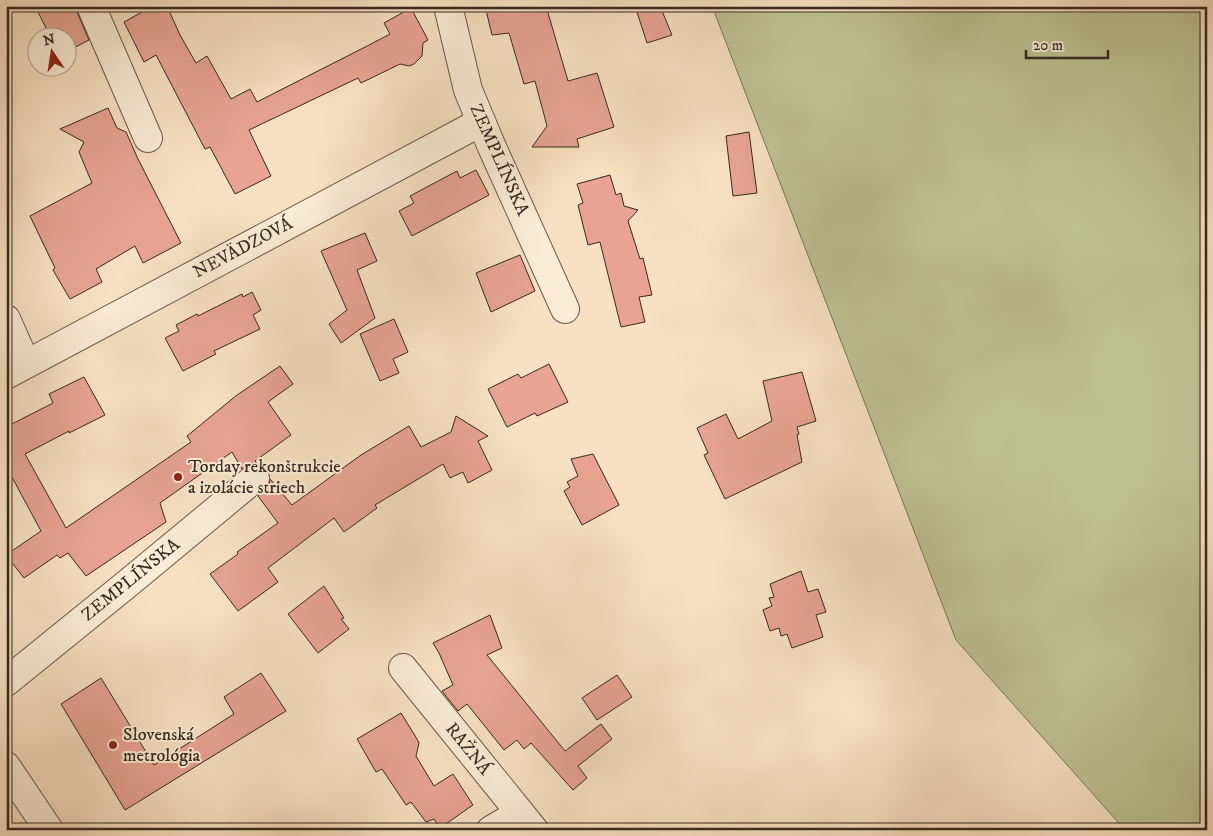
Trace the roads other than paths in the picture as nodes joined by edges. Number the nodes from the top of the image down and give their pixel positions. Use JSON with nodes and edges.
{"nodes":[{"id":1,"x":91,"y":6,"type":"edge"},
{"id":2,"x":448,"y":6,"type":"edge"},
{"id":3,"x":480,"y":122,"type":"junction"},
{"id":4,"x":148,"y":138,"type":"dead end"},
{"id":5,"x":565,"y":309,"type":"dead end"},
{"id":6,"x":6,"y":319,"type":"edge"},
{"id":7,"x":16,"y":369,"type":"edge"},
{"id":8,"x":255,"y":478,"type":"dead end"},
{"id":9,"x":402,"y":668,"type":"dead end"},
{"id":10,"x":6,"y":682,"type":"edge"},
{"id":11,"x":6,"y":766,"type":"edge"},
{"id":12,"x":527,"y":821,"type":"edge"},
{"id":13,"x":49,"y":830,"type":"edge"},
{"id":14,"x":491,"y":830,"type":"edge"}],
"edges":[{"from":1,"to":4,"type":"street"},
{"from":2,"to":3,"type":"street","name":"ZEMPLÍNSKA"},
{"from":3,"to":5,"type":"street","name":"ZEMPLÍNSKA"},
{"from":3,"to":7,"type":"street","name":"NEVÄDZOVÁ"},
{"from":6,"to":7,"type":"street"},
{"from":8,"to":10,"type":"street","name":"ZEMPLÍNSKA"},
{"from":9,"to":12,"type":"street","name":"RAŽNÁ"},
{"from":11,"to":13,"type":"street"},
{"from":12,"to":14,"type":"street"}]}
